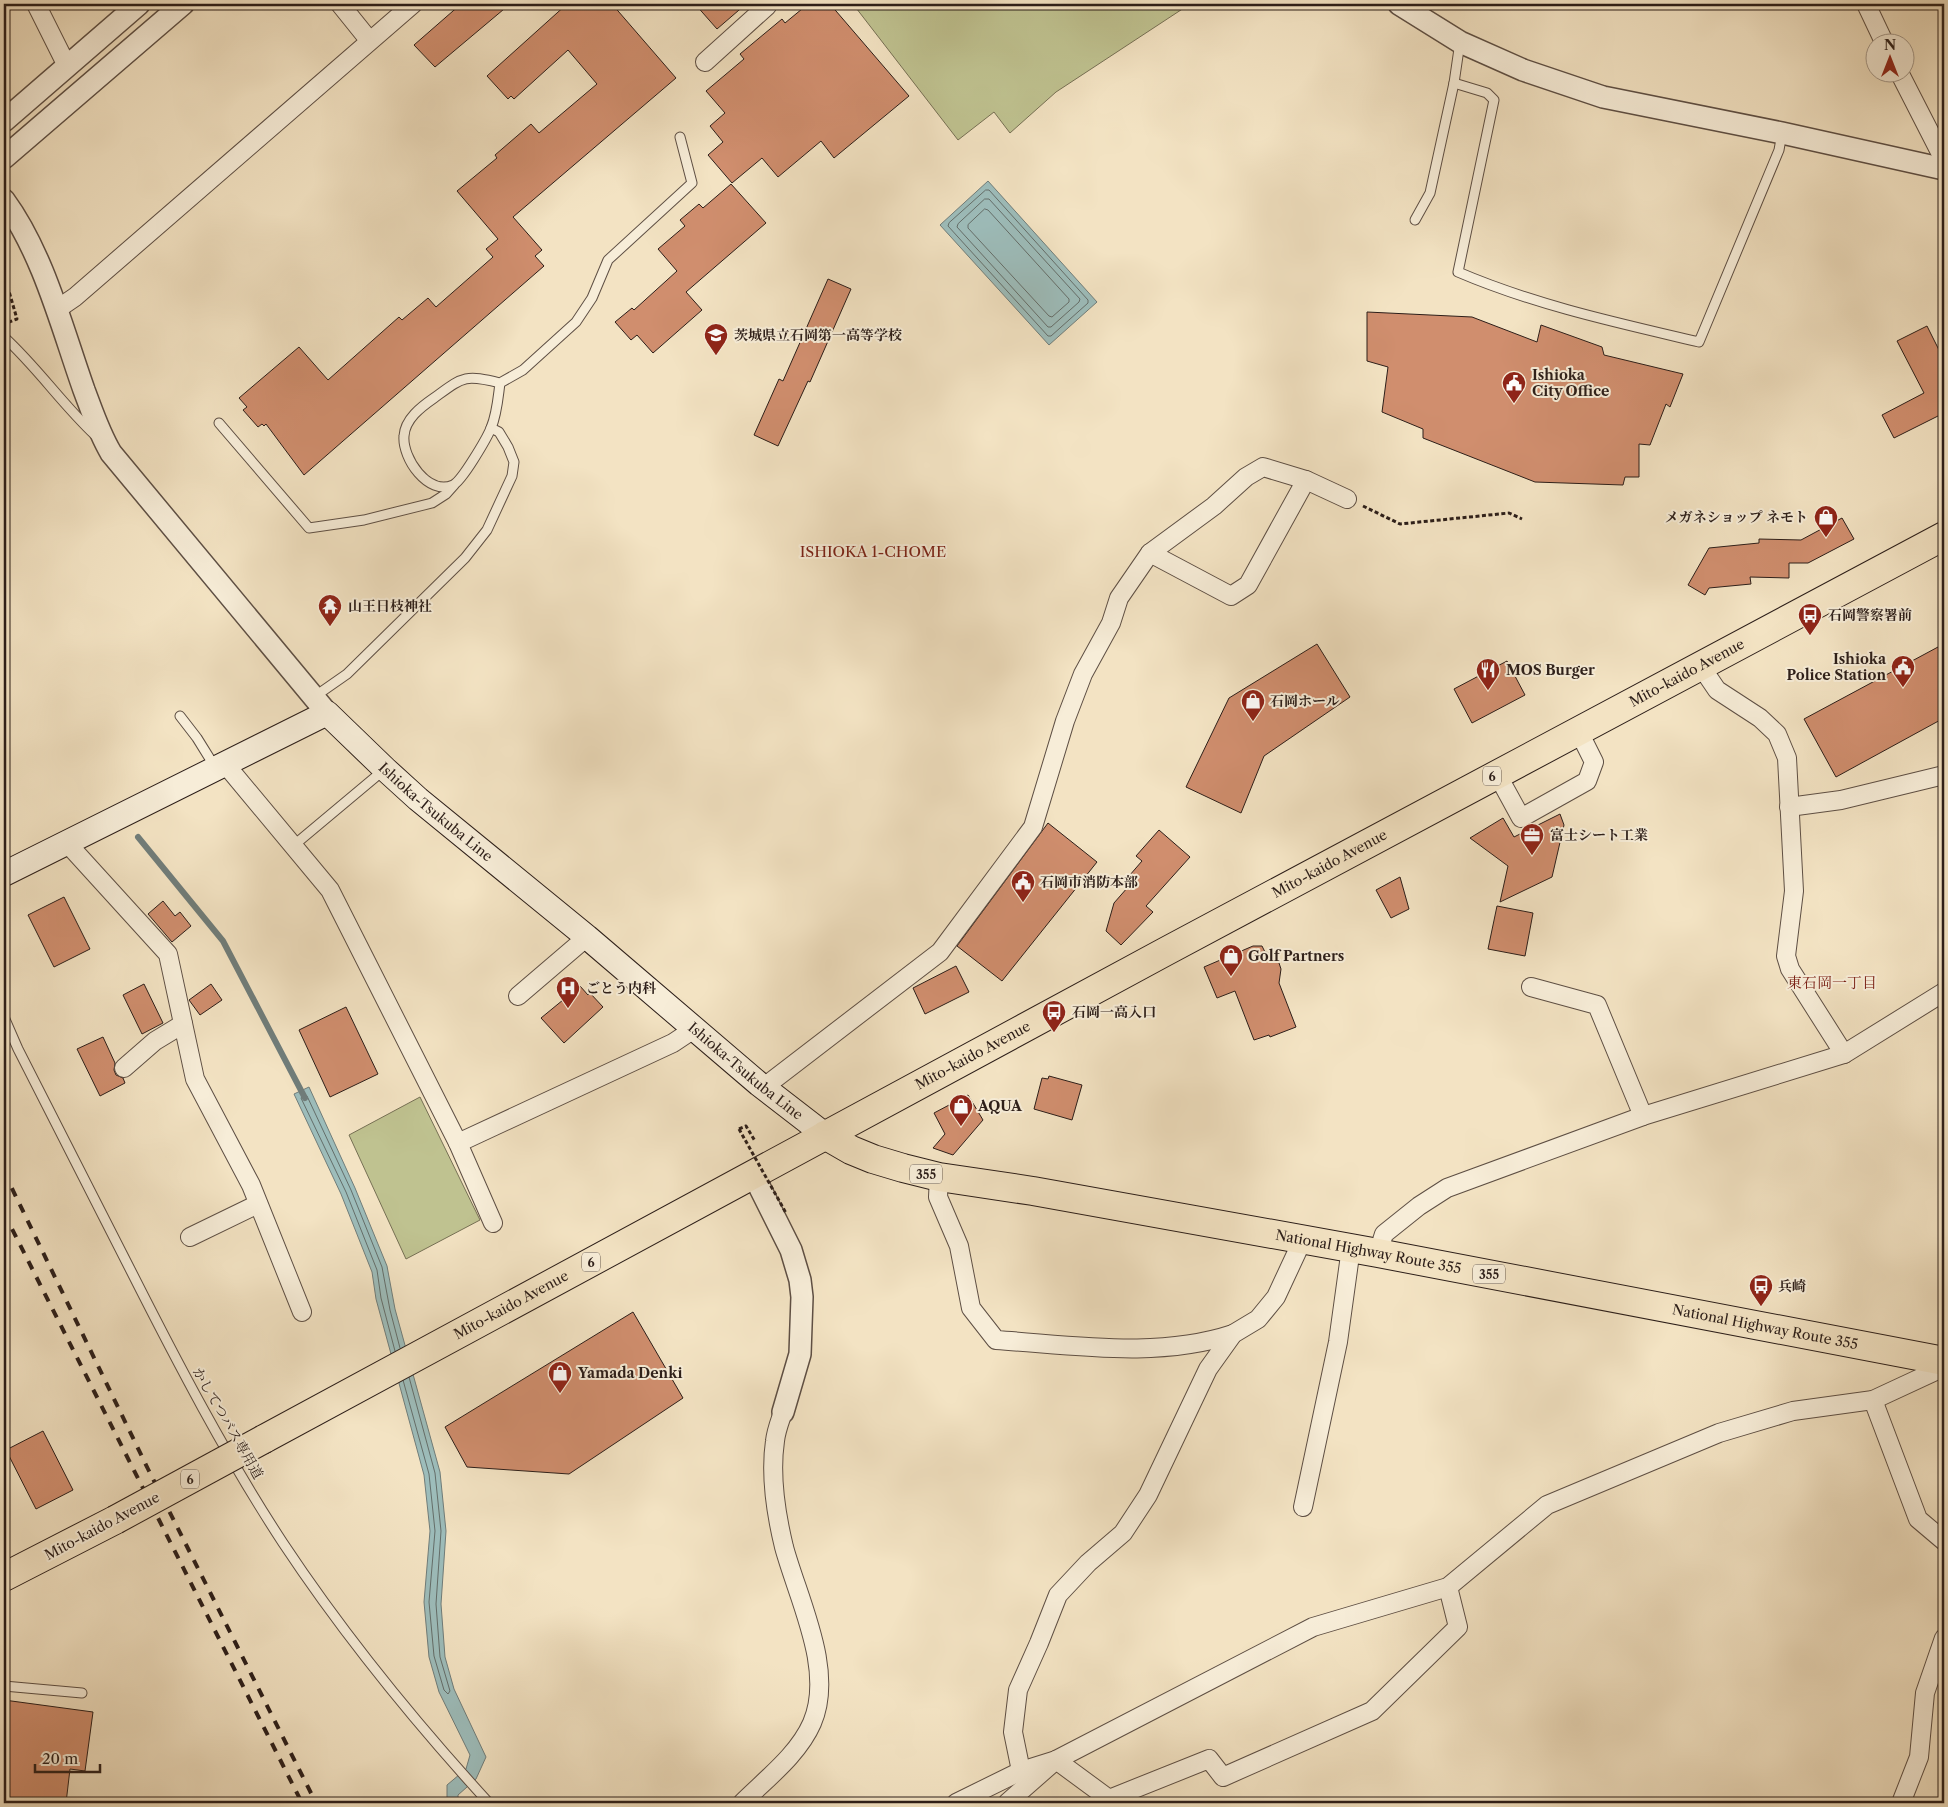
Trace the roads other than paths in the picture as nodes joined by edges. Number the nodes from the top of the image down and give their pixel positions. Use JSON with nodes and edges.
{"nodes":[{"id":1,"x":36,"y":4,"type":"edge"},
{"id":2,"x":138,"y":4,"type":"edge"},
{"id":3,"x":182,"y":4,"type":"edge"},
{"id":4,"x":340,"y":4,"type":"edge"},
{"id":5,"x":412,"y":4,"type":"edge"},
{"id":6,"x":766,"y":4,"type":"edge"},
{"id":7,"x":1399,"y":4,"type":"edge"},
{"id":8,"x":1866,"y":4,"type":"edge"},
{"id":9,"x":1879,"y":32,"type":"edge"},
{"id":10,"x":370,"y":40,"type":"junction"},
{"id":11,"x":1460,"y":42,"type":"junction"},
{"id":12,"x":705,"y":62,"type":"dead end"},
{"id":13,"x":67,"y":66,"type":"junction"},
{"id":14,"x":1904,"y":82,"type":"edge"},
{"id":15,"x":1454,"y":83,"type":"junction"},
{"id":16,"x":4,"y":121,"type":"edge"},
{"id":17,"x":1782,"y":133,"type":"junction"},
{"id":18,"x":680,"y":137,"type":"dead end"},
{"id":19,"x":4,"y":158,"type":"edge"},
{"id":20,"x":1944,"y":160,"type":"edge"},
{"id":21,"x":1944,"y":169,"type":"edge"},
{"id":22,"x":4,"y":200,"type":"edge"},
{"id":23,"x":1415,"y":220,"type":"dead end"},
{"id":24,"x":56,"y":310,"type":"junction"},
{"id":25,"x":4,"y":337,"type":"edge"},
{"id":26,"x":500,"y":383,"type":"junction"},
{"id":27,"x":219,"y":423,"type":"dead end"},
{"id":28,"x":491,"y":428,"type":"junction"},
{"id":29,"x":108,"y":447,"type":"junction"},
{"id":30,"x":1306,"y":480,"type":"junction"},
{"id":31,"x":454,"y":485,"type":"junction"},
{"id":32,"x":1347,"y":499,"type":"road end"},
{"id":33,"x":1944,"y":536,"type":"edge"},
{"id":34,"x":1150,"y":553,"type":"junction"},
{"id":35,"x":1700,"y":665,"type":"junction"},
{"id":36,"x":321,"y":705,"type":"junction"},
{"id":37,"x":180,"y":716,"type":"dead end"},
{"id":38,"x":1578,"y":730,"type":"junction"},
{"id":39,"x":221,"y":767,"type":"junction"},
{"id":40,"x":384,"y":770,"type":"junction"},
{"id":41,"x":1497,"y":774,"type":"junction"},
{"id":42,"x":1944,"y":775,"type":"edge"},
{"id":43,"x":1789,"y":807,"type":"junction"},
{"id":44,"x":67,"y":843,"type":"junction"},
{"id":45,"x":293,"y":846,"type":"junction"},
{"id":46,"x":4,"y":874,"type":"edge"},
{"id":47,"x":587,"y":937,"type":"junction"},
{"id":48,"x":1531,"y":987,"type":"dead end"},
{"id":49,"x":1944,"y":992,"type":"edge"},
{"id":50,"x":518,"y":996,"type":"dead end"},
{"id":51,"x":4,"y":1017,"type":"edge"},
{"id":52,"x":183,"y":1024,"type":"junction"},
{"id":53,"x":694,"y":1029,"type":"junction"},
{"id":54,"x":1844,"y":1054,"type":"junction"},
{"id":55,"x":124,"y":1068,"type":"dead end"},
{"id":56,"x":764,"y":1087,"type":"junction"},
{"id":57,"x":1643,"y":1116,"type":"junction"},
{"id":58,"x":826,"y":1135,"type":"junction"},
{"id":59,"x":458,"y":1143,"type":"junction"},
{"id":60,"x":753,"y":1174,"type":"junction"},
{"id":61,"x":939,"y":1176,"type":"junction"},
{"id":62,"x":258,"y":1204,"type":"junction"},
{"id":63,"x":493,"y":1223,"type":"dead end"},
{"id":64,"x":190,"y":1237,"type":"dead end"},
{"id":65,"x":1303,"y":1239,"type":"junction"},
{"id":66,"x":1351,"y":1248,"type":"junction"},
{"id":67,"x":1378,"y":1252,"type":"junction"},
{"id":68,"x":302,"y":1312,"type":"dead end"},
{"id":69,"x":1233,"y":1334,"type":"junction"},
{"id":70,"x":1944,"y":1361,"type":"edge"},
{"id":71,"x":1944,"y":1367,"type":"edge"},
{"id":72,"x":1874,"y":1400,"type":"junction"},
{"id":73,"x":783,"y":1412,"type":"joint"},
{"id":74,"x":1303,"y":1507,"type":"dead end"},
{"id":75,"x":1944,"y":1541,"type":"edge"},
{"id":76,"x":4,"y":1577,"type":"edge"},
{"id":77,"x":1448,"y":1587,"type":"junction"},
{"id":78,"x":1944,"y":1638,"type":"edge"},
{"id":79,"x":4,"y":1686,"type":"edge"},
{"id":80,"x":82,"y":1693,"type":"dead end"},
{"id":81,"x":1056,"y":1760,"type":"junction"},
{"id":82,"x":1021,"y":1771,"type":"junction"},
{"id":83,"x":1010,"y":1802,"type":"edge"},
{"id":84,"x":489,"y":1803,"type":"edge"},
{"id":85,"x":742,"y":1803,"type":"edge"},
{"id":86,"x":956,"y":1803,"type":"edge"},
{"id":87,"x":1901,"y":1803,"type":"edge"}],
"edges":[{"from":1,"to":13,"type":"street"},
{"from":2,"to":13,"type":"street"},
{"from":3,"to":19,"type":"street"},
{"from":4,"to":10,"type":"street"},
{"from":5,"to":10,"type":"street"},
{"from":6,"to":12,"type":"street"},
{"from":7,"to":11,"type":"street"},
{"from":8,"to":9,"type":"street"},
{"from":10,"to":24,"type":"street"},
{"from":11,"to":15,"type":"lane"},
{"from":11,"to":17,"type":"street"},
{"from":13,"to":16,"type":"street"},
{"from":14,"to":20,"type":"street"},
{"from":15,"to":17,"type":"lane"},
{"from":15,"to":23,"type":"lane"},
{"from":17,"to":21,"type":"street"},
{"from":18,"to":26,"type":"lane"},
{"from":22,"to":24,"type":"street"},
{"from":24,"to":29,"type":"street"},
{"from":25,"to":29,"type":"lane"},
{"from":26,"to":28,"type":"lane"},
{"from":26,"to":31,"type":"lane"},
{"from":27,"to":31,"type":"lane"},
{"from":28,"to":31,"type":"lane"},
{"from":28,"to":36,"type":"lane"},
{"from":29,"to":36,"type":"street"},
{"from":30,"to":32,"type":"street"},
{"from":30,"to":34,"type":"street"},
{"from":30,"to":34,"type":"street"},
{"from":33,"to":35,"type":"highway","name":"Mito-kaido Avenue","number":"6"},
{"from":34,"to":56,"type":"street"},
{"from":35,"to":38,"type":"highway","name":"Mito-kaido Avenue","number":"6"},
{"from":35,"to":43,"type":"street"},
{"from":36,"to":39,"type":"main road"},
{"from":36,"to":40,"type":"main road","name":"Ishioka-Tsukuba Line"},
{"from":37,"to":39,"type":"lane"},
{"from":38,"to":41,"type":"highway","name":"Mito-kaido Avenue","number":"6"},
{"from":38,"to":41,"type":"street"},
{"from":39,"to":44,"type":"main road"},
{"from":39,"to":45,"type":"street"},
{"from":40,"to":45,"type":"lane"},
{"from":40,"to":47,"type":"main road","name":"Ishioka-Tsukuba Line"},
{"from":41,"to":58,"type":"highway","name":"Mito-kaido Avenue","number":"6"},
{"from":42,"to":43,"type":"street"},
{"from":43,"to":54,"type":"street"},
{"from":44,"to":46,"type":"main road"},
{"from":44,"to":52,"type":"street"},
{"from":45,"to":59,"type":"street"},
{"from":47,"to":50,"type":"street"},
{"from":47,"to":53,"type":"main road","name":"Ishioka-Tsukuba Line"},
{"from":48,"to":57,"type":"street"},
{"from":49,"to":54,"type":"street"},
{"from":51,"to":84,"type":"lane","name":"かしてつバス専用道"},
{"from":52,"to":55,"type":"street"},
{"from":52,"to":62,"type":"street"},
{"from":53,"to":56,"type":"main road","name":"Ishioka-Tsukuba Line"},
{"from":53,"to":59,"type":"street"},
{"from":54,"to":57,"type":"street"},
{"from":56,"to":58,"type":"main road","name":"Ishioka-Tsukuba Line"},
{"from":57,"to":67,"type":"street"},
{"from":58,"to":60,"type":"highway","name":"Mito-kaido Avenue","number":"6"},
{"from":58,"to":61,"type":"highway","name":"National Highway Route 355","number":"355"},
{"from":59,"to":63,"type":"street"},
{"from":60,"to":73,"type":"street"},
{"from":60,"to":76,"type":"highway","name":"Mito-kaido Avenue","number":"6","bridge":true},
{"from":61,"to":65,"type":"highway","name":"National Highway Route 355","number":"355"},
{"from":61,"to":69,"type":"street"},
{"from":62,"to":64,"type":"street"},
{"from":62,"to":68,"type":"street"},
{"from":65,"to":66,"type":"highway","name":"National Highway Route 355","number":"355"},
{"from":65,"to":69,"type":"street"},
{"from":66,"to":67,"type":"highway","name":"National Highway Route 355","number":"355"},
{"from":66,"to":74,"type":"street"},
{"from":67,"to":70,"type":"highway","name":"National Highway Route 355","number":"355"},
{"from":69,"to":82,"type":"street"},
{"from":71,"to":72,"type":"street"},
{"from":72,"to":75,"type":"street"},
{"from":72,"to":77,"type":"street"},
{"from":73,"to":85,"type":"street"},
{"from":77,"to":81,"type":"street"},
{"from":77,"to":81,"type":"street"},
{"from":78,"to":87,"type":"street"},
{"from":79,"to":80,"type":"lane"},
{"from":81,"to":82,"type":"street"},
{"from":81,"to":83,"type":"street"},
{"from":82,"to":86,"type":"street"}]}
